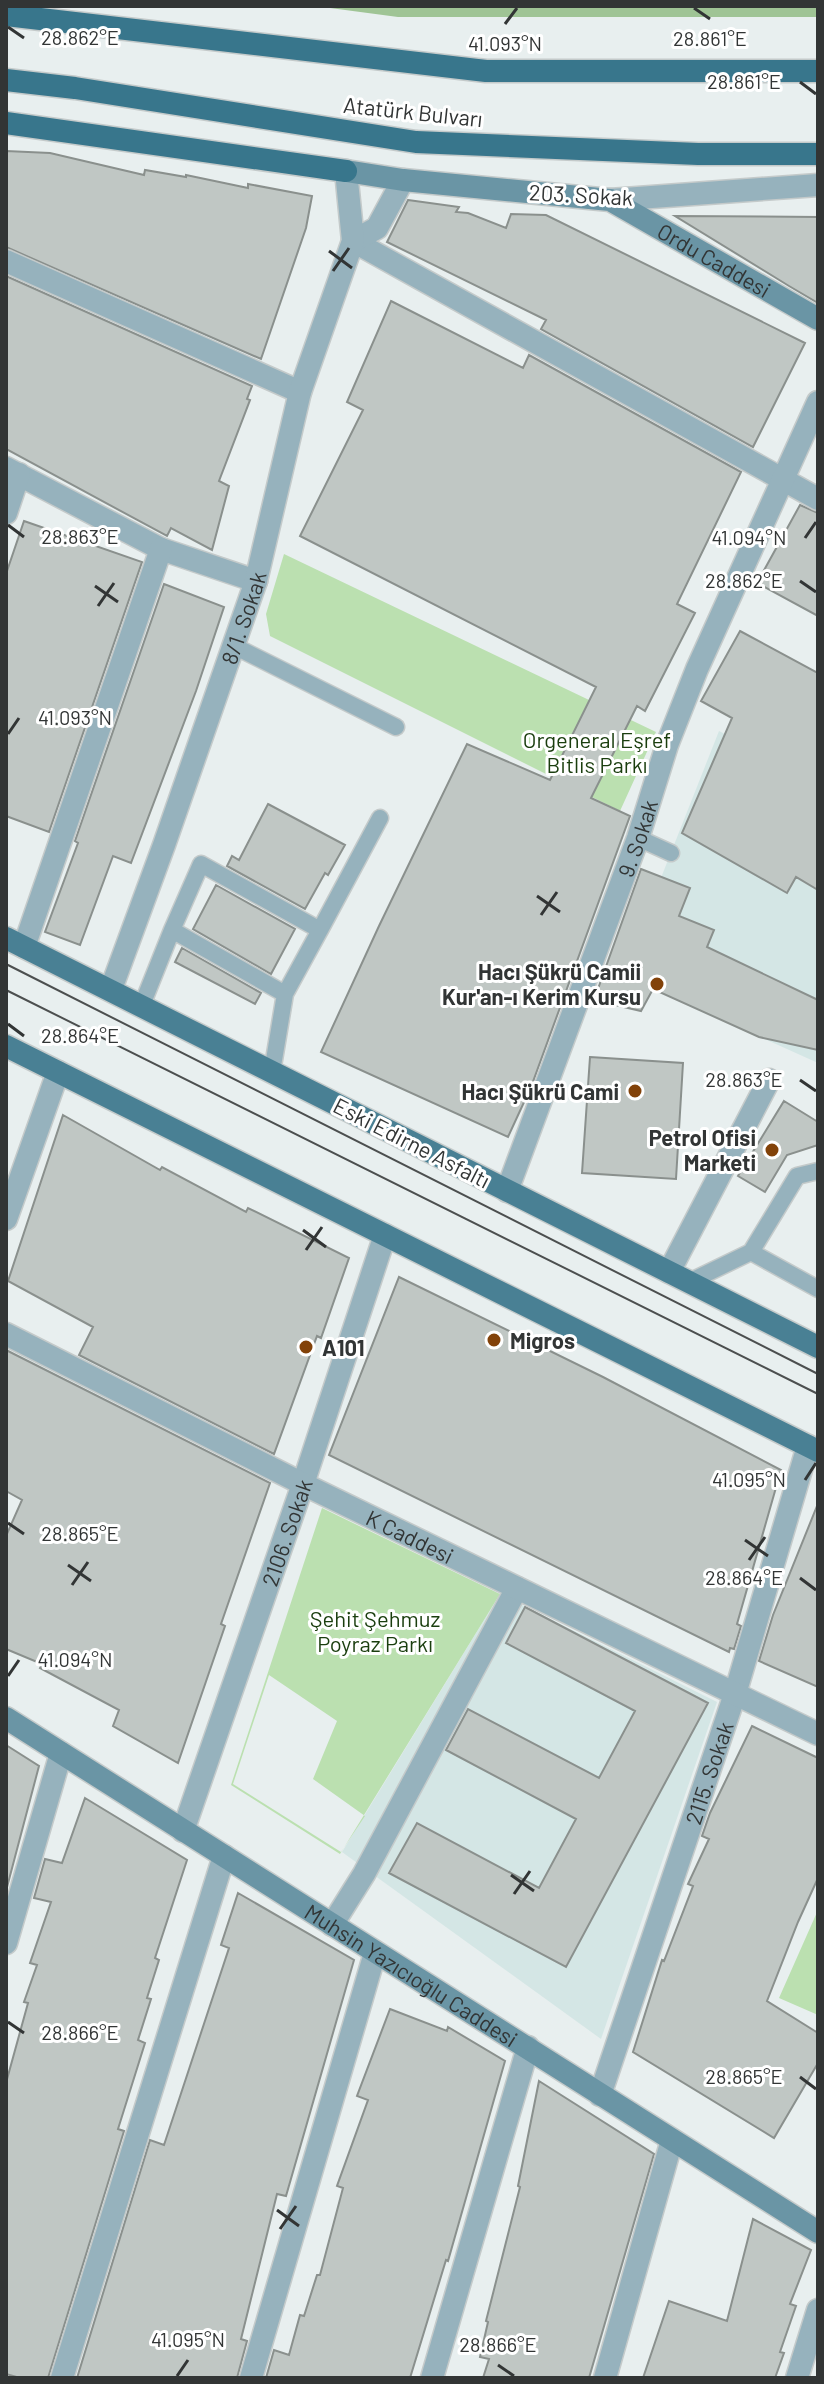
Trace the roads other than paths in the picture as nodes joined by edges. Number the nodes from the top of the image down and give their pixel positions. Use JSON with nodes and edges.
{"nodes":[{"id":1,"x":6,"y":15,"type":"edge"},
{"id":2,"x":818,"y":71,"type":"edge"},
{"id":3,"x":6,"y":80,"type":"edge"},
{"id":4,"x":6,"y":123,"type":"edge"},
{"id":5,"x":818,"y":154,"type":"edge"},
{"id":6,"x":346,"y":171,"type":"junction"},
{"id":7,"x":403,"y":180,"type":"junction"},
{"id":8,"x":818,"y":185,"type":"edge"},
{"id":9,"x":610,"y":200,"type":"junction"},
{"id":10,"x":353,"y":241,"type":"junction"},
{"id":11,"x":6,"y":261,"type":"edge"},
{"id":12,"x":818,"y":319,"type":"edge"},
{"id":13,"x":300,"y":392,"type":"junction"},
{"id":14,"x":818,"y":402,"type":"edge"},
{"id":15,"x":12,"y":471,"type":"edge"},
{"id":16,"x":783,"y":479,"type":"junction"},
{"id":17,"x":818,"y":499,"type":"edge"},
{"id":18,"x":6,"y":513,"type":"edge"},
{"id":19,"x":161,"y":549,"type":"junction"},
{"id":20,"x":256,"y":581,"type":"junction"},
{"id":21,"x":234,"y":646,"type":"junction"},
{"id":22,"x":396,"y":727,"type":"dead end"},
{"id":23,"x":380,"y":818,"type":"dead end"},
{"id":24,"x":638,"y":838,"type":"junction"},
{"id":25,"x":671,"y":853,"type":"dead end"},
{"id":26,"x":172,"y":930,"type":"junction"},
{"id":27,"x":320,"y":930,"type":"junction"},
{"id":28,"x":15,"y":942,"type":"edge"},
{"id":29,"x":111,"y":989,"type":"junction"},
{"id":30,"x":285,"y":994,"type":"junction"},
{"id":31,"x":142,"y":1005,"type":"junction"},
{"id":32,"x":6,"y":1046,"type":"edge"},
{"id":33,"x":58,"y":1072,"type":"junction"},
{"id":34,"x":272,"y":1072,"type":"junction"},
{"id":35,"x":769,"y":1080,"type":"dead end"},
{"id":36,"x":818,"y":1171,"type":"edge"},
{"id":37,"x":507,"y":1191,"type":"junction"},
{"id":38,"x":6,"y":1219,"type":"edge"},
{"id":39,"x":385,"y":1235,"type":"junction"},
{"id":40,"x":751,"y":1252,"type":"junction"},
{"id":41,"x":679,"y":1277,"type":"junction"},
{"id":42,"x":818,"y":1289,"type":"edge"},
{"id":43,"x":6,"y":1334,"type":"edge"},
{"id":44,"x":818,"y":1347,"type":"edge"},
{"id":45,"x":813,"y":1449,"type":"edge"},
{"id":46,"x":303,"y":1484,"type":"junction"},
{"id":47,"x":517,"y":1588,"type":"junction"},
{"id":48,"x":735,"y":1694,"type":"junction"},
{"id":49,"x":6,"y":1718,"type":"edge"},
{"id":50,"x":818,"y":1734,"type":"edge"},
{"id":51,"x":61,"y":1753,"type":"junction"},
{"id":52,"x":183,"y":1831,"type":"junction"},
{"id":53,"x":224,"y":1856,"type":"junction"},
{"id":54,"x":332,"y":1925,"type":"junction"},
{"id":55,"x":6,"y":1943,"type":"edge"},
{"id":56,"x":375,"y":1953,"type":"junction"},
{"id":57,"x":528,"y":2047,"type":"junction"},
{"id":58,"x":600,"y":2095,"type":"junction"},
{"id":59,"x":672,"y":2140,"type":"junction"},
{"id":60,"x":818,"y":2232,"type":"edge"},
{"id":61,"x":818,"y":2310,"type":"edge"},
{"id":62,"x":62,"y":2378,"type":"edge"},
{"id":63,"x":251,"y":2378,"type":"edge"},
{"id":64,"x":432,"y":2378,"type":"edge"},
{"id":65,"x":605,"y":2378,"type":"edge"},
{"id":66,"x":797,"y":2378,"type":"edge"}],
"edges":[{"from":1,"to":2,"type":"highway"},
{"from":3,"to":5,"type":"highway","name":"Atatürk Bulvarı"},
{"from":4,"to":6,"type":"highway"},
{"from":6,"to":7,"type":"main road","name":"203. Sokak"},
{"from":6,"to":10,"type":"street","name":"8/1. Sokak"},
{"from":7,"to":9,"type":"main road","name":"203. Sokak"},
{"from":7,"to":10,"type":"street"},
{"from":8,"to":9,"type":"street","name":"203. Sokak"},
{"from":9,"to":12,"type":"main road","name":"Ordu Caddesi"},
{"from":10,"to":13,"type":"street","name":"8/1. Sokak"},
{"from":10,"to":16,"type":"street"},
{"from":11,"to":13,"type":"street"},
{"from":13,"to":20,"type":"street","name":"8/1. Sokak"},
{"from":14,"to":16,"type":"street","name":"9. Sokak"},
{"from":15,"to":18,"type":"street"},
{"from":15,"to":19,"type":"street"},
{"from":16,"to":17,"type":"street"},
{"from":16,"to":24,"type":"street","name":"9. Sokak"},
{"from":19,"to":20,"type":"street"},
{"from":19,"to":28,"type":"street"},
{"from":20,"to":21,"type":"street","name":"8/1. Sokak"},
{"from":21,"to":22,"type":"lane"},
{"from":21,"to":29,"type":"street","name":"8/1. Sokak"},
{"from":23,"to":27,"type":"lane"},
{"from":24,"to":25,"type":"lane"},
{"from":24,"to":37,"type":"street","name":"9. Sokak"},
{"from":26,"to":27,"type":"lane"},
{"from":26,"to":30,"type":"lane"},
{"from":26,"to":31,"type":"lane"},
{"from":27,"to":30,"type":"lane"},
{"from":28,"to":29,"type":"main road","name":"Eski Edirne Asfaltı"},
{"from":29,"to":31,"type":"main road","name":"Eski Edirne Asfaltı"},
{"from":30,"to":34,"type":"lane"},
{"from":31,"to":34,"type":"main road","name":"Eski Edirne Asfaltı"},
{"from":32,"to":33,"type":"main road"},
{"from":33,"to":38,"type":"street"},
{"from":33,"to":39,"type":"main road"},
{"from":34,"to":37,"type":"main road","name":"Eski Edirne Asfaltı"},
{"from":35,"to":41,"type":"street"},
{"from":36,"to":40,"type":"lane"},
{"from":37,"to":41,"type":"main road","name":"Eski Edirne Asfaltı"},
{"from":39,"to":45,"type":"main road"},
{"from":39,"to":46,"type":"street","name":"2106. Sokak"},
{"from":40,"to":41,"type":"lane"},
{"from":40,"to":42,"type":"lane"},
{"from":41,"to":44,"type":"main road","name":"Eski Edirne Asfaltı"},
{"from":43,"to":46,"type":"street","name":"K Caddesi"},
{"from":45,"to":48,"type":"street","name":"2115. Sokak"},
{"from":46,"to":47,"type":"street","name":"K Caddesi"},
{"from":46,"to":52,"type":"street","name":"2106. Sokak"},
{"from":47,"to":48,"type":"street","name":"K Caddesi"},
{"from":47,"to":54,"type":"street"},
{"from":48,"to":50,"type":"street","name":"K Caddesi"},
{"from":48,"to":58,"type":"street","name":"2115. Sokak"},
{"from":49,"to":51,"type":"main road","name":"Muhsin Yazıcıoğlu Caddesi"},
{"from":51,"to":52,"type":"main road","name":"Muhsin Yazıcıoğlu Caddesi"},
{"from":51,"to":55,"type":"street"},
{"from":52,"to":53,"type":"main road","name":"Muhsin Yazıcıoğlu Caddesi"},
{"from":53,"to":54,"type":"main road","name":"Muhsin Yazıcıoğlu Caddesi"},
{"from":53,"to":62,"type":"street"},
{"from":54,"to":56,"type":"main road","name":"Muhsin Yazıcıoğlu Caddesi"},
{"from":56,"to":57,"type":"main road","name":"Muhsin Yazıcıoğlu Caddesi"},
{"from":56,"to":63,"type":"street"},
{"from":57,"to":58,"type":"main road","name":"Muhsin Yazıcıoğlu Caddesi"},
{"from":57,"to":64,"type":"street"},
{"from":58,"to":59,"type":"main road","name":"Muhsin Yazıcıoğlu Caddesi"},
{"from":59,"to":60,"type":"main road","name":"Muhsin Yazıcıoğlu Caddesi"},
{"from":59,"to":65,"type":"street"},
{"from":61,"to":66,"type":"street"}]}
